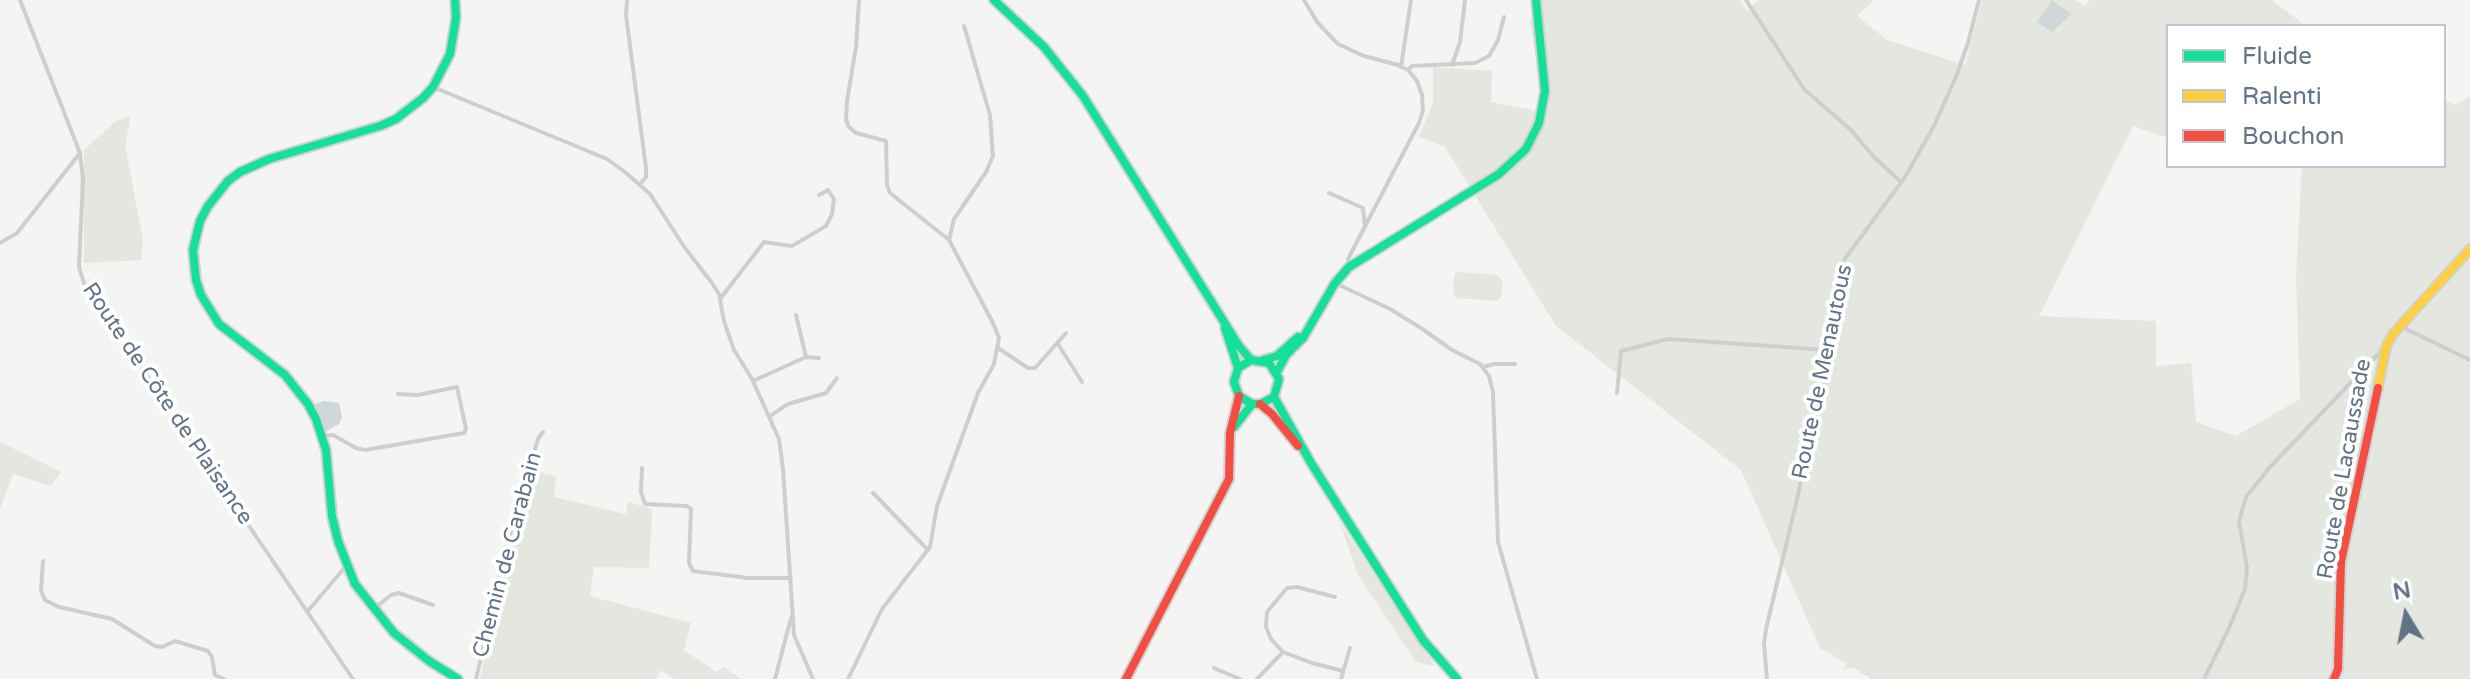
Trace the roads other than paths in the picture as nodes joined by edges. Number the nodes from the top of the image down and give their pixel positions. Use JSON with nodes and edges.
{"nodes":[{"id":1,"x":20,"y":0,"type":"edge"},
{"id":2,"x":455,"y":0,"type":"edge"},
{"id":3,"x":627,"y":0,"type":"edge"},
{"id":4,"x":859,"y":0,"type":"edge"},
{"id":5,"x":994,"y":0,"type":"edge"},
{"id":6,"x":1304,"y":0,"type":"edge"},
{"id":7,"x":1411,"y":0,"type":"edge"},
{"id":8,"x":1465,"y":0,"type":"edge"},
{"id":9,"x":1536,"y":0,"type":"edge"},
{"id":10,"x":1746,"y":0,"type":"edge"},
{"id":11,"x":1979,"y":0,"type":"edge"},
{"id":12,"x":1504,"y":17,"type":"dead end"},
{"id":13,"x":964,"y":26,"type":"dead end"},
{"id":14,"x":1452,"y":65,"type":"junction"},
{"id":15,"x":1401,"y":67,"type":"junction"},
{"id":16,"x":1408,"y":70,"type":"junction"},
{"id":17,"x":433,"y":87,"type":"junction"},
{"id":18,"x":80,"y":153,"type":"junction"},
{"id":19,"x":1901,"y":182,"type":"junction"},
{"id":20,"x":640,"y":184,"type":"junction"},
{"id":21,"x":1329,"y":193,"type":"dead end"},
{"id":22,"x":819,"y":195,"type":"dead end"},
{"id":23,"x":1365,"y":226,"type":"junction"},
{"id":24,"x":949,"y":240,"type":"junction"},
{"id":25,"x":0,"y":243,"type":"edge"},
{"id":26,"x":2470,"y":249,"type":"edge"},
{"id":27,"x":1349,"y":267,"type":"junction"},
{"id":28,"x":1335,"y":283,"type":"junction"},
{"id":29,"x":720,"y":299,"type":"junction"},
{"id":30,"x":796,"y":315,"type":"dead end"},
{"id":31,"x":1221,"y":316,"type":"junction"},
{"id":32,"x":1312,"y":323,"type":"junction"},
{"id":33,"x":2400,"y":326,"type":"junction"},
{"id":34,"x":1066,"y":333,"type":"dead end"},
{"id":35,"x":1057,"y":343,"type":"junction"},
{"id":36,"x":2386,"y":347,"type":"junction"},
{"id":37,"x":998,"y":348,"type":"junction"},
{"id":38,"x":1828,"y":350,"type":"junction"},
{"id":39,"x":806,"y":357,"type":"junction"},
{"id":40,"x":819,"y":358,"type":"dead end"},
{"id":41,"x":1251,"y":360,"type":"junction"},
{"id":42,"x":1263,"y":360,"type":"junction"},
{"id":43,"x":2470,"y":360,"type":"edge"},
{"id":44,"x":1515,"y":364,"type":"dead end"},
{"id":45,"x":1483,"y":367,"type":"junction"},
{"id":46,"x":1238,"y":368,"type":"junction"},
{"id":47,"x":1277,"y":372,"type":"junction"},
{"id":48,"x":837,"y":378,"type":"dead end"},
{"id":49,"x":753,"y":381,"type":"junction"},
{"id":50,"x":1082,"y":382,"type":"dead end"},
{"id":51,"x":1617,"y":393,"type":"dead end"},
{"id":52,"x":398,"y":394,"type":"dead end"},
{"id":53,"x":1239,"y":396,"type":"junction"},
{"id":54,"x":1274,"y":397,"type":"junction"},
{"id":55,"x":1256,"y":404,"type":"junction"},
{"id":56,"x":770,"y":416,"type":"junction"},
{"id":57,"x":543,"y":432,"type":"dead end"},
{"id":58,"x":1230,"y":433,"type":"junction"},
{"id":59,"x":322,"y":436,"type":"junction"},
{"id":60,"x":1311,"y":463,"type":"junction"},
{"id":61,"x":642,"y":468,"type":"dead end"},
{"id":62,"x":873,"y":493,"type":"dead end"},
{"id":63,"x":928,"y":550,"type":"junction"},
{"id":64,"x":43,"y":561,"type":"dead end"},
{"id":65,"x":346,"y":566,"type":"junction"},
{"id":66,"x":791,"y":578,"type":"junction"},
{"id":67,"x":1335,"y":597,"type":"dead end"},
{"id":68,"x":433,"y":605,"type":"dead end"},
{"id":69,"x":373,"y":609,"type":"junction"},
{"id":70,"x":307,"y":612,"type":"junction"},
{"id":71,"x":791,"y":616,"type":"junction"},
{"id":72,"x":1350,"y":648,"type":"dead end"},
{"id":73,"x":1283,"y":652,"type":"junction"},
{"id":74,"x":1214,"y":668,"type":"dead end"},
{"id":75,"x":1343,"y":671,"type":"junction"},
{"id":76,"x":224,"y":679,"type":"edge"},
{"id":77,"x":353,"y":679,"type":"edge"},
{"id":78,"x":458,"y":679,"type":"edge"},
{"id":79,"x":476,"y":679,"type":"edge"},
{"id":80,"x":775,"y":679,"type":"edge"},
{"id":81,"x":813,"y":679,"type":"edge"},
{"id":82,"x":848,"y":679,"type":"edge"},
{"id":83,"x":1126,"y":679,"type":"edge"},
{"id":84,"x":1240,"y":679,"type":"edge"},
{"id":85,"x":1257,"y":679,"type":"edge"},
{"id":86,"x":1341,"y":679,"type":"edge"},
{"id":87,"x":1457,"y":679,"type":"edge"},
{"id":88,"x":1537,"y":679,"type":"edge"},
{"id":89,"x":1767,"y":679,"type":"edge"},
{"id":90,"x":2204,"y":679,"type":"edge"},
{"id":91,"x":2334,"y":679,"type":"edge"}],
"edges":[{"from":1,"to":18,"type":"street","name":"Route de Côte de Plaisance"},
{"from":2,"to":17,"type":"main road"},
{"from":3,"to":20,"type":"street"},
{"from":4,"to":24,"type":"street"},
{"from":5,"to":31,"type":"main road"},
{"from":6,"to":15,"type":"street"},
{"from":7,"to":15,"type":"street"},
{"from":8,"to":14,"type":"street"},
{"from":9,"to":27,"type":"main road"},
{"from":10,"to":19,"type":"street"},
{"from":11,"to":19,"type":"street","name":"Route de Menautous"},
{"from":12,"to":14,"type":"street"},
{"from":13,"to":24,"type":"street"},
{"from":14,"to":16,"type":"street"},
{"from":15,"to":16,"type":"street"},
{"from":16,"to":23,"type":"street"},
{"from":17,"to":20,"type":"street"},
{"from":17,"to":59,"type":"main road"},
{"from":18,"to":25,"type":"street"},
{"from":18,"to":70,"type":"street","name":"Route de Côte de Plaisance"},
{"from":19,"to":38,"type":"street","name":"Route de Menautous"},
{"from":20,"to":29,"type":"street"},
{"from":21,"to":23,"type":"street"},
{"from":22,"to":29,"type":"street"},
{"from":23,"to":27,"type":"street"},
{"from":24,"to":37,"type":"street"},
{"from":26,"to":33,"type":"main road","name":"Route de Lacaussade"},
{"from":27,"to":28,"type":"main road"},
{"from":28,"to":32,"type":"main road"},
{"from":28,"to":45,"type":"street"},
{"from":29,"to":49,"type":"street"},
{"from":30,"to":39,"type":"street"},
{"from":31,"to":41,"type":"main road"},
{"from":31,"to":46,"type":"main road"},
{"from":32,"to":42,"type":"main road"},
{"from":32,"to":47,"type":"main road"},
{"from":33,"to":36,"type":"main road","name":"Route de Lacaussade"},
{"from":33,"to":43,"type":"street"},
{"from":34,"to":35,"type":"street"},
{"from":35,"to":37,"type":"street"},
{"from":35,"to":50,"type":"street"},
{"from":36,"to":90,"type":"street"},
{"from":36,"to":91,"type":"main road","name":"Route de Lacaussade"},
{"from":37,"to":63,"type":"street"},
{"from":38,"to":51,"type":"street"},
{"from":38,"to":89,"type":"street","name":"Route de Menautous"},
{"from":39,"to":40,"type":"street"},
{"from":39,"to":49,"type":"street"},
{"from":41,"to":42,"type":"main road"},
{"from":41,"to":46,"type":"main road"},
{"from":42,"to":47,"type":"main road"},
{"from":44,"to":45,"type":"street"},
{"from":45,"to":88,"type":"street"},
{"from":46,"to":53,"type":"main road"},
{"from":47,"to":54,"type":"main road"},
{"from":48,"to":56,"type":"street"},
{"from":49,"to":56,"type":"street"},
{"from":52,"to":59,"type":"street"},
{"from":53,"to":55,"type":"main road"},
{"from":53,"to":58,"type":"main road"},
{"from":54,"to":55,"type":"main road"},
{"from":54,"to":60,"type":"main road"},
{"from":55,"to":58,"type":"main road"},
{"from":55,"to":60,"type":"main road"},
{"from":56,"to":66,"type":"street"},
{"from":57,"to":79,"type":"street","name":"Chemin de Carabain"},
{"from":58,"to":83,"type":"main road"},
{"from":59,"to":65,"type":"main road"},
{"from":60,"to":87,"type":"main road"},
{"from":61,"to":66,"type":"street"},
{"from":62,"to":63,"type":"street"},
{"from":63,"to":82,"type":"street"},
{"from":64,"to":76,"type":"street"},
{"from":65,"to":69,"type":"main road"},
{"from":65,"to":70,"type":"street"},
{"from":66,"to":71,"type":"street"},
{"from":67,"to":73,"type":"street"},
{"from":68,"to":69,"type":"street"},
{"from":69,"to":78,"type":"main road"},
{"from":70,"to":77,"type":"street","name":"Route de Côte de Plaisance"},
{"from":71,"to":80,"type":"street"},
{"from":71,"to":81,"type":"street"},
{"from":72,"to":75,"type":"street"},
{"from":73,"to":75,"type":"street"},
{"from":73,"to":85,"type":"street"},
{"from":74,"to":84,"type":"street"},
{"from":75,"to":86,"type":"street"}]}
